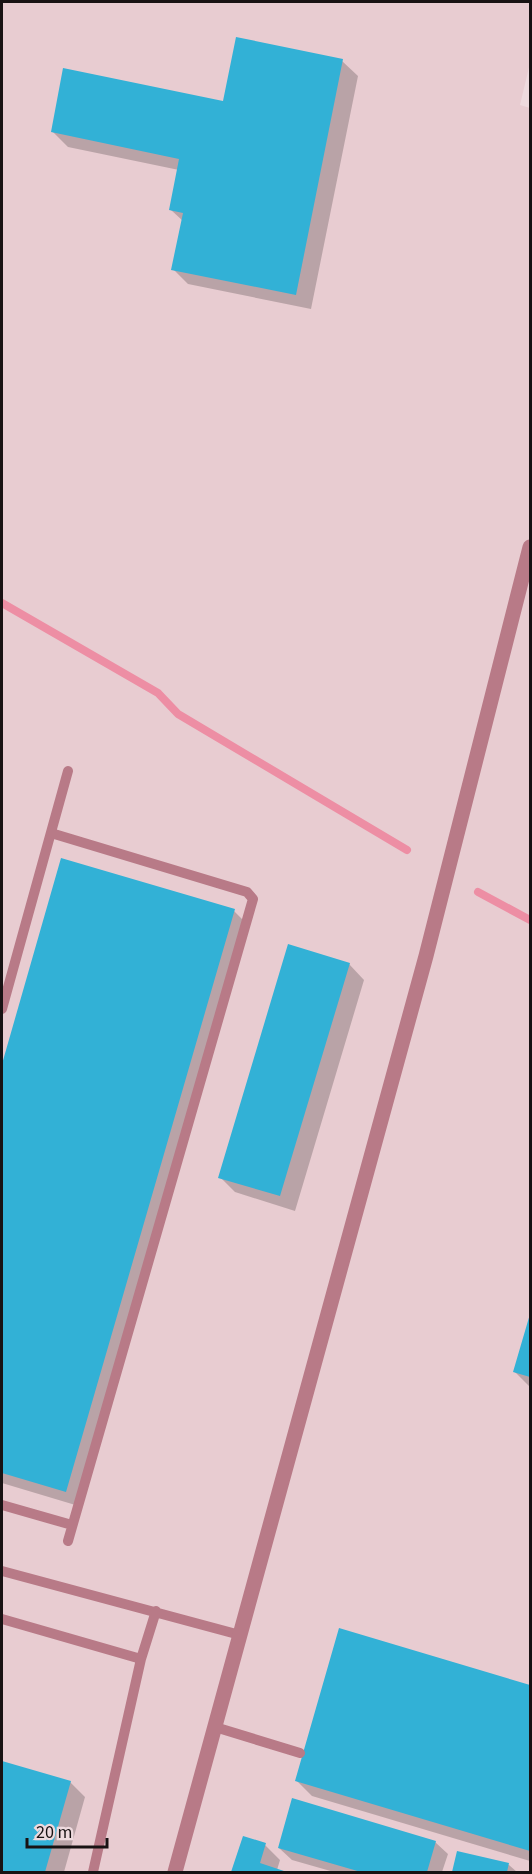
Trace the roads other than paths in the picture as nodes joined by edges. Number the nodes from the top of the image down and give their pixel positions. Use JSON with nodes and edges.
{"nodes":[{"id":1,"x":531,"y":547,"type":"edge"},
{"id":2,"x":68,"y":771,"type":"dead end"},
{"id":3,"x":51,"y":833,"type":"junction"},
{"id":4,"x":2,"y":1010,"type":"edge"},
{"id":5,"x":2,"y":1505,"type":"edge"},
{"id":6,"x":72,"y":1525,"type":"junction"},
{"id":7,"x":68,"y":1541,"type":"dead end"},
{"id":8,"x":2,"y":1570,"type":"edge"},
{"id":9,"x":156,"y":1611,"type":"junction"},
{"id":10,"x":2,"y":1619,"type":"edge"},
{"id":11,"x":240,"y":1635,"type":"junction"},
{"id":12,"x":141,"y":1659,"type":"junction"},
{"id":13,"x":215,"y":1727,"type":"junction"},
{"id":14,"x":300,"y":1753,"type":"dead end"},
{"id":15,"x":93,"y":1872,"type":"edge"},
{"id":16,"x":175,"y":1872,"type":"edge"}],
"edges":[{"from":1,"to":11,"type":"street"},
{"from":2,"to":3,"type":"lane"},
{"from":3,"to":4,"type":"lane"},
{"from":3,"to":6,"type":"lane"},
{"from":5,"to":6,"type":"lane"},
{"from":6,"to":7,"type":"lane"},
{"from":8,"to":9,"type":"lane"},
{"from":9,"to":11,"type":"lane"},
{"from":9,"to":12,"type":"lane"},
{"from":10,"to":12,"type":"lane"},
{"from":11,"to":13,"type":"street"},
{"from":12,"to":15,"type":"lane"},
{"from":13,"to":14,"type":"lane"},
{"from":13,"to":16,"type":"street"}]}
